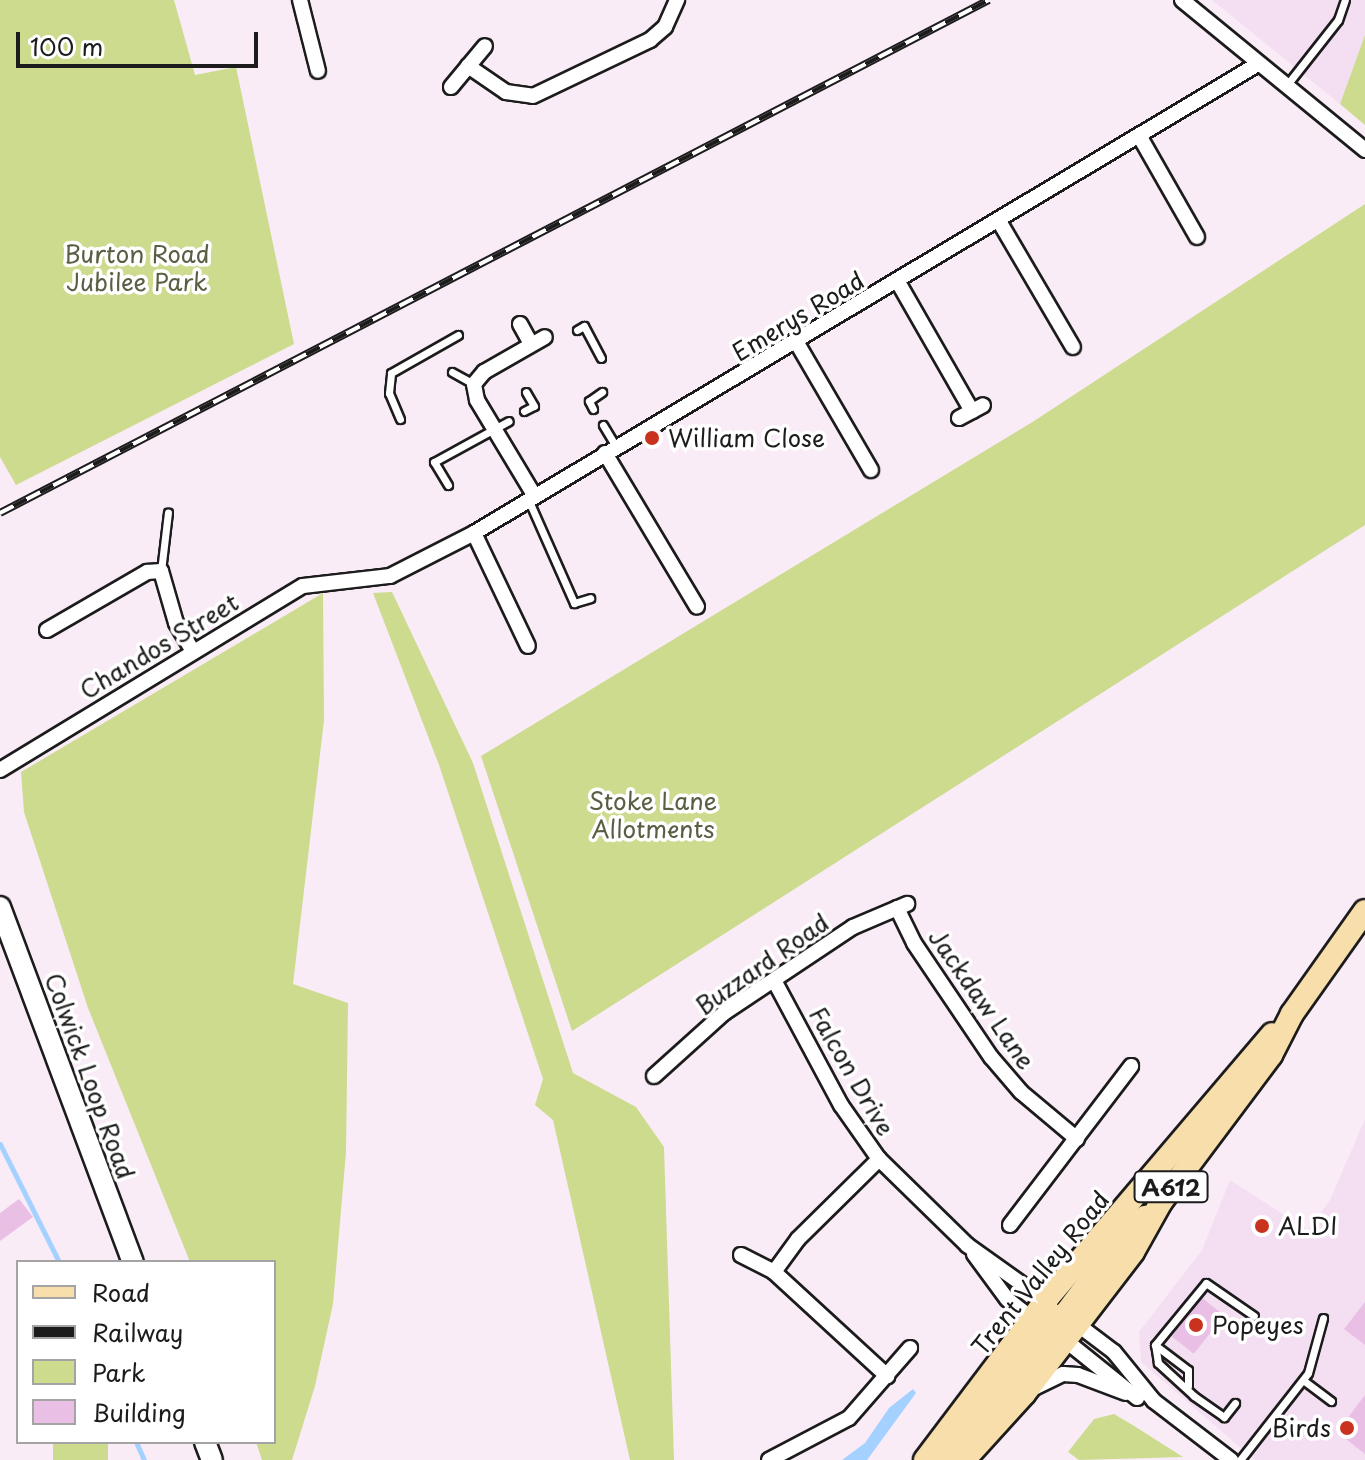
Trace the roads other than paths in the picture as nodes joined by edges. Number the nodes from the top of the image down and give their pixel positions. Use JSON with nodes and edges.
{"nodes":[{"id":1,"x":300,"y":0,"type":"edge"},
{"id":2,"x":677,"y":0,"type":"edge"},
{"id":3,"x":1182,"y":0,"type":"edge"},
{"id":4,"x":1345,"y":0,"type":"edge"},
{"id":5,"x":485,"y":46,"type":"dead end"},
{"id":6,"x":1258,"y":64,"type":"junction"},
{"id":7,"x":468,"y":66,"type":"junction"},
{"id":8,"x":318,"y":71,"type":"dead end"},
{"id":9,"x":1285,"y":86,"type":"junction"},
{"id":10,"x":451,"y":87,"type":"dead end"},
{"id":11,"x":1140,"y":137,"type":"junction"},
{"id":12,"x":1365,"y":150,"type":"edge"},
{"id":13,"x":999,"y":221,"type":"junction"},
{"id":14,"x":1197,"y":237,"type":"dead end"},
{"id":15,"x":898,"y":282,"type":"junction"},
{"id":16,"x":520,"y":324,"type":"dead end"},
{"id":17,"x":577,"y":330,"type":"dead end"},
{"id":18,"x":458,"y":335,"type":"dead end"},
{"id":19,"x":797,"y":343,"type":"junction"},
{"id":20,"x":1073,"y":347,"type":"dead end"},
{"id":21,"x":601,"y":358,"type":"dead end"},
{"id":22,"x":452,"y":372,"type":"dead end"},
{"id":23,"x":474,"y":384,"type":"junction"},
{"id":24,"x":526,"y":392,"type":"dead end"},
{"id":25,"x":602,"y":392,"type":"dead end"},
{"id":26,"x":593,"y":409,"type":"dead end"},
{"id":27,"x":524,"y":411,"type":"dead end"},
{"id":28,"x":972,"y":411,"type":"dead end"},
{"id":29,"x":400,"y":419,"type":"dead end"},
{"id":30,"x":509,"y":421,"type":"dead end"},
{"id":31,"x":603,"y":425,"type":"dead end"},
{"id":32,"x":494,"y":428,"type":"junction"},
{"id":33,"x":610,"y":450,"type":"junction"},
{"id":34,"x":871,"y":470,"type":"dead end"},
{"id":35,"x":448,"y":485,"type":"dead end"},
{"id":36,"x":531,"y":497,"type":"junction"},
{"id":37,"x":168,"y":512,"type":"dead end"},
{"id":38,"x":474,"y":533,"type":"junction"},
{"id":39,"x":161,"y":571,"type":"junction"},
{"id":40,"x":349,"y":579,"type":"joint"},
{"id":41,"x":590,"y":598,"type":"dead end"},
{"id":42,"x":697,"y":607,"type":"dead end"},
{"id":43,"x":47,"y":630,"type":"dead end"},
{"id":44,"x":528,"y":646,"type":"dead end"},
{"id":45,"x":192,"y":650,"type":"junction"},
{"id":46,"x":0,"y":770,"type":"edge"},
{"id":47,"x":902,"y":906,"type":"joint"},
{"id":48,"x":0,"y":907,"type":"edge"},
{"id":49,"x":1365,"y":911,"type":"edge"},
{"id":50,"x":775,"y":982,"type":"junction"},
{"id":51,"x":1292,"y":1014,"type":"junction"},
{"id":52,"x":1131,"y":1066,"type":"dead end"},
{"id":53,"x":654,"y":1076,"type":"dead end"},
{"id":54,"x":1077,"y":1139,"type":"junction"},
{"id":55,"x":879,"y":1159,"type":"junction"},
{"id":56,"x":1010,"y":1225,"type":"dead end"},
{"id":57,"x":967,"y":1245,"type":"junction"},
{"id":58,"x":741,"y":1255,"type":"dead end"},
{"id":59,"x":132,"y":1260,"type":"edge"},
{"id":60,"x":774,"y":1272,"type":"junction"},
{"id":61,"x":1046,"y":1300,"type":"junction"},
{"id":62,"x":1254,"y":1316,"type":"dead end"},
{"id":63,"x":1323,"y":1318,"type":"dead end"},
{"id":64,"x":1058,"y":1326,"type":"junction"},
{"id":65,"x":1155,"y":1345,"type":"junction"},
{"id":66,"x":910,"y":1348,"type":"dead end"},
{"id":67,"x":887,"y":1376,"type":"junction"},
{"id":68,"x":1303,"y":1380,"type":"junction"},
{"id":69,"x":1188,"y":1386,"type":"junction"},
{"id":70,"x":1024,"y":1394,"type":"junction"},
{"id":71,"x":1137,"y":1398,"type":"junction"},
{"id":72,"x":1154,"y":1401,"type":"junction"},
{"id":73,"x":1331,"y":1401,"type":"dead end"},
{"id":74,"x":1235,"y":1403,"type":"dead end"},
{"id":75,"x":769,"y":1460,"type":"edge"},
{"id":76,"x":925,"y":1460,"type":"edge"},
{"id":77,"x":944,"y":1460,"type":"edge"},
{"id":78,"x":964,"y":1460,"type":"edge"},
{"id":79,"x":1231,"y":1460,"type":"edge"},
{"id":80,"x":1240,"y":1460,"type":"edge"}],
"edges":[{"from":1,"to":8,"type":"street"},
{"from":2,"to":7,"type":"street"},
{"from":3,"to":6,"type":"street"},
{"from":4,"to":9,"type":"lane"},
{"from":5,"to":7,"type":"street"},
{"from":6,"to":9,"type":"street"},
{"from":6,"to":11,"type":"street","name":"Emerys Road"},
{"from":7,"to":10,"type":"street"},
{"from":9,"to":12,"type":"street"},
{"from":11,"to":13,"type":"street","name":"Emerys Road"},
{"from":11,"to":14,"type":"street"},
{"from":13,"to":15,"type":"street","name":"Emerys Road"},
{"from":13,"to":20,"type":"street"},
{"from":15,"to":19,"type":"street","name":"Emerys Road"},
{"from":15,"to":28,"type":"street"},
{"from":16,"to":23,"type":"street"},
{"from":17,"to":21,"type":"lane"},
{"from":18,"to":29,"type":"lane"},
{"from":19,"to":33,"type":"street","name":"Emerys Road"},
{"from":19,"to":34,"type":"street"},
{"from":22,"to":23,"type":"lane"},
{"from":23,"to":32,"type":"street"},
{"from":24,"to":27,"type":"lane"},
{"from":25,"to":26,"type":"lane"},
{"from":30,"to":32,"type":"lane"},
{"from":31,"to":33,"type":"lane"},
{"from":32,"to":35,"type":"lane"},
{"from":32,"to":36,"type":"street"},
{"from":33,"to":36,"type":"street","name":"Emerys Road"},
{"from":33,"to":42,"type":"street"},
{"from":36,"to":38,"type":"street","name":"Emerys Road"},
{"from":36,"to":41,"type":"lane"},
{"from":37,"to":39,"type":"lane"},
{"from":38,"to":40,"type":"street","name":"Emerys Road"},
{"from":38,"to":44,"type":"street"},
{"from":39,"to":43,"type":"street"},
{"from":39,"to":45,"type":"street"},
{"from":40,"to":45,"type":"street","name":"Chandos Street"},
{"from":45,"to":46,"type":"street","name":"Chandos Street"},
{"from":47,"to":50,"type":"street","name":"Buzzard Road"},
{"from":47,"to":54,"type":"street","name":"Jackdaw Lane"},
{"from":48,"to":59,"type":"main road","name":"Colwick Loop Road"},
{"from":49,"to":51,"type":"main road","name":"Trent Valley Road","number":"A612"},
{"from":50,"to":53,"type":"street","name":"Buzzard Road"},
{"from":50,"to":55,"type":"street","name":"Falcon Drive"},
{"from":51,"to":61,"type":"main road","name":"Trent Valley Road","number":"A612"},
{"from":51,"to":64,"type":"main road","name":"Trent Valley Road","number":"A612"},
{"from":52,"to":54,"type":"street"},
{"from":54,"to":56,"type":"street"},
{"from":55,"to":57,"type":"street","name":"Falcon Drive"},
{"from":55,"to":60,"type":"street"},
{"from":57,"to":61,"type":"street","name":"Falcon Drive"},
{"from":57,"to":64,"type":"street","name":"Falcon Drive"},
{"from":58,"to":60,"type":"street"},
{"from":60,"to":67,"type":"street"},
{"from":61,"to":64,"type":"main road","name":"Trent Valley Road","number":"A612"},
{"from":62,"to":65,"type":"lane"},
{"from":63,"to":68,"type":"lane"},
{"from":64,"to":70,"type":"main road","name":"Trent Valley Road","number":"A612"},
{"from":64,"to":71,"type":"street"},
{"from":64,"to":72,"type":"street"},
{"from":64,"to":76,"type":"main road","name":"Trent Valley Road","number":"A612"},
{"from":64,"to":77,"type":"main road","number":"A612"},
{"from":65,"to":69,"type":"lane"},
{"from":65,"to":69,"type":"lane"},
{"from":66,"to":67,"type":"street"},
{"from":67,"to":75,"type":"street"},
{"from":68,"to":73,"type":"lane"},
{"from":68,"to":80,"type":"lane"},
{"from":69,"to":74,"type":"lane"},
{"from":70,"to":71,"type":"street"},
{"from":70,"to":78,"type":"main road","name":"Trent Valley Road","number":"A612"},
{"from":71,"to":72,"type":"street"},
{"from":72,"to":79,"type":"street"}]}
